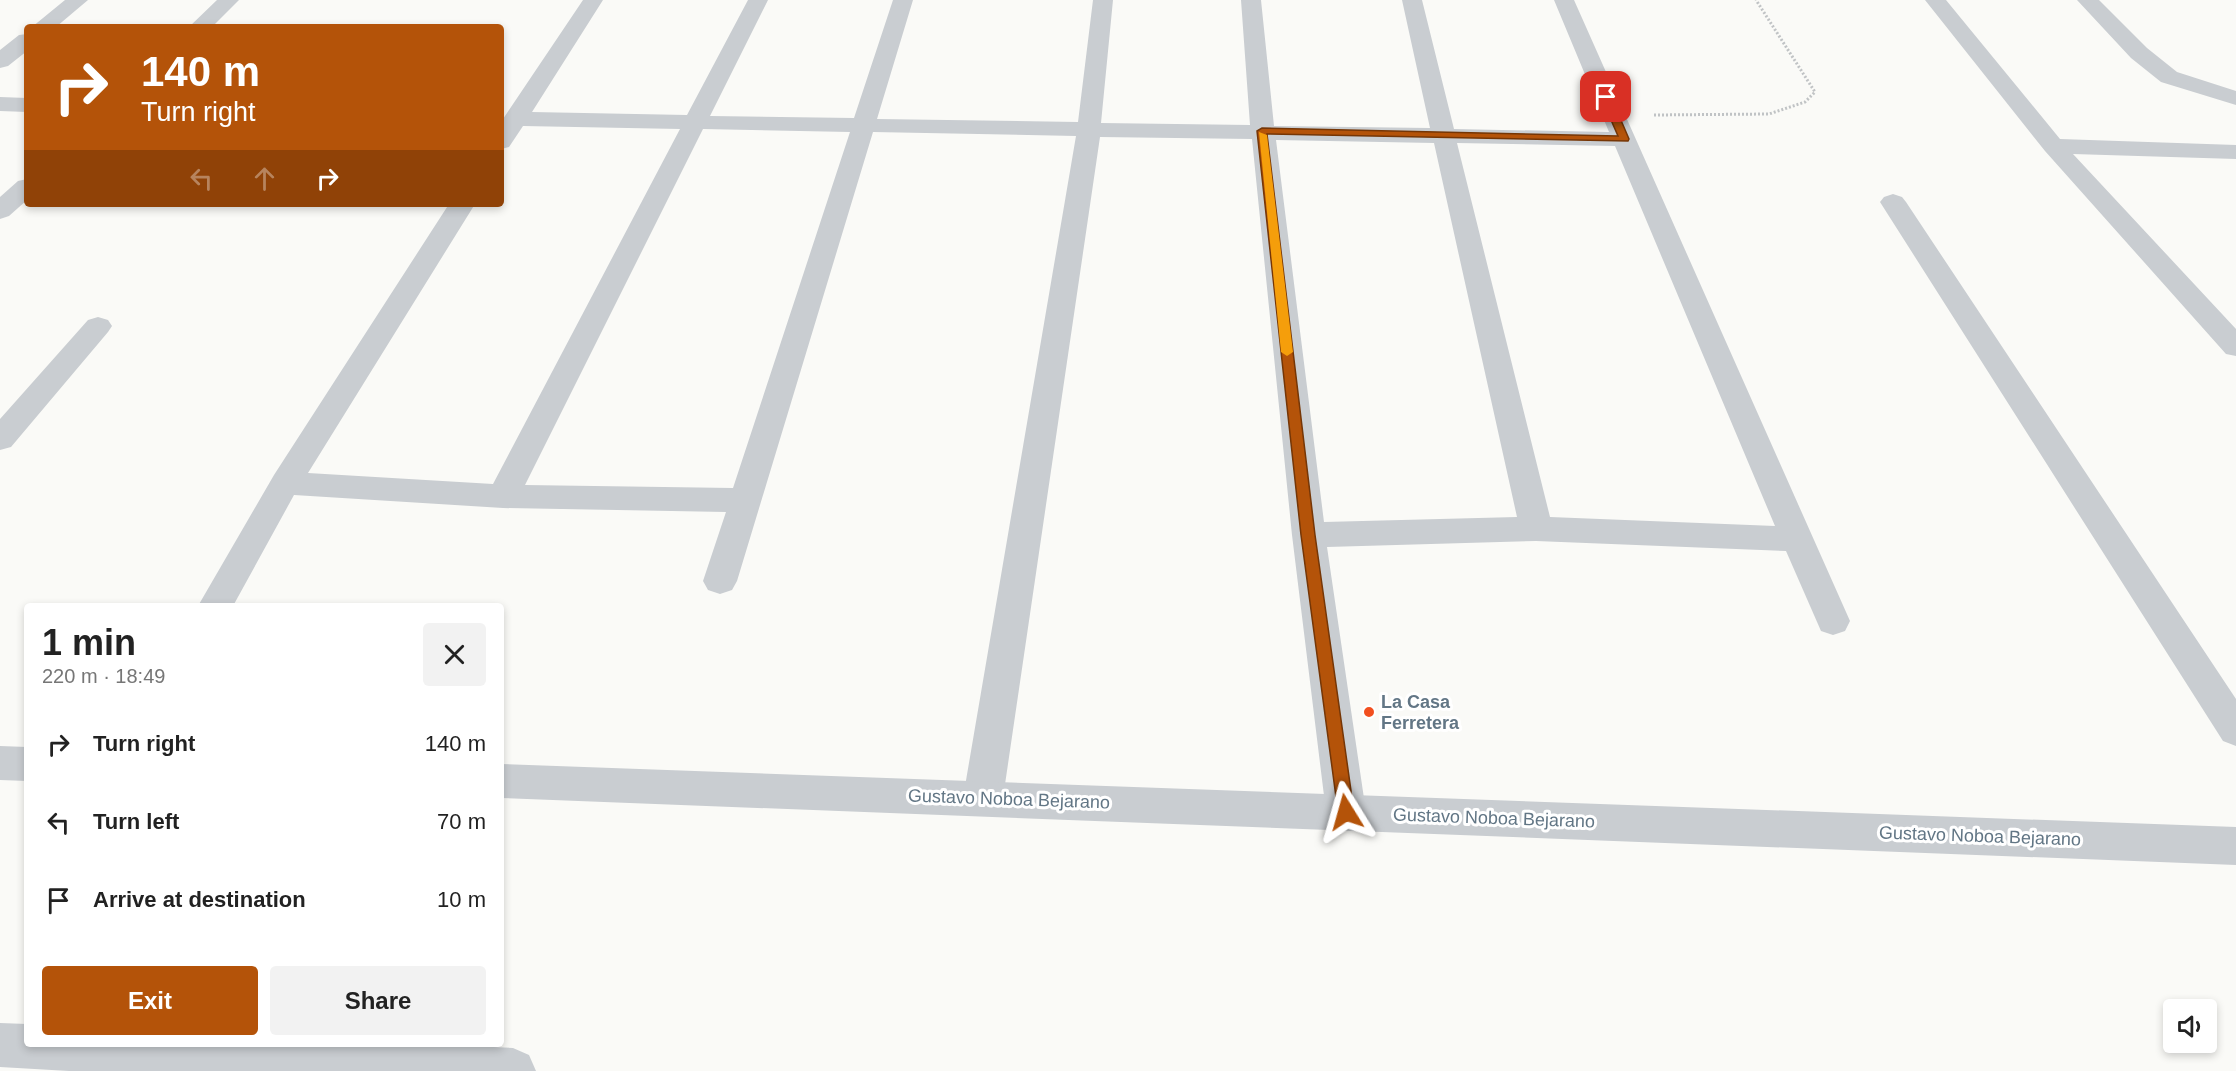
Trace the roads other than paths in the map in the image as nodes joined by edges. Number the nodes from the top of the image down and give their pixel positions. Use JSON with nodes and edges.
{"nodes":[{"id":1,"x":78,"y":0,"type":"edge"},
{"id":2,"x":229,"y":0,"type":"edge"},
{"id":3,"x":593,"y":0,"type":"edge"},
{"id":4,"x":758,"y":0,"type":"edge"},
{"id":5,"x":903,"y":0,"type":"edge"},
{"id":6,"x":1103,"y":0,"type":"edge"},
{"id":7,"x":1251,"y":0,"type":"edge"},
{"id":8,"x":1412,"y":0,"type":"edge"},
{"id":9,"x":1564,"y":0,"type":"edge"},
{"id":10,"x":1935,"y":0,"type":"edge"},
{"id":11,"x":2087,"y":0,"type":"edge"},
{"id":12,"x":47,"y":24,"type":"edge"},
{"id":13,"x":203,"y":24,"type":"edge"},
{"id":14,"x":24,"y":42,"type":"edge"},
{"id":15,"x":0,"y":61,"type":"edge"},
{"id":16,"x":2236,"y":98,"type":"edge"},
{"id":17,"x":0,"y":104,"type":"edge"},
{"id":18,"x":24,"y":105,"type":"edge"},
{"id":19,"x":515,"y":120,"type":"junction"},
{"id":20,"x":696,"y":123,"type":"junction"},
{"id":21,"x":865,"y":126,"type":"junction"},
{"id":22,"x":1619,"y":127,"type":"junction"},
{"id":23,"x":1089,"y":129,"type":"junction"},
{"id":24,"x":1262,"y":131,"type":"junction"},
{"id":25,"x":1445,"y":135,"type":"junction"},
{"id":26,"x":504,"y":137,"type":"edge"},
{"id":27,"x":2053,"y":146,"type":"junction"},
{"id":28,"x":2236,"y":152,"type":"edge"},
{"id":29,"x":24,"y":189,"type":"edge"},
{"id":30,"x":1893,"y":202,"type":"dead end"},
{"id":31,"x":460,"y":207,"type":"edge"},
{"id":32,"x":0,"y":211,"type":"edge"},
{"id":33,"x":98,"y":326,"type":"dead end"},
{"id":34,"x":2236,"y":347,"type":"edge"},
{"id":35,"x":0,"y":439,"type":"edge"},
{"id":36,"x":285,"y":483,"type":"junction"},
{"id":37,"x":504,"y":496,"type":"junction"},
{"id":38,"x":746,"y":500,"type":"junction"},
{"id":39,"x":1536,"y":529,"type":"junction"},
{"id":40,"x":1308,"y":535,"type":"junction"},
{"id":41,"x":1798,"y":539,"type":"junction"},
{"id":42,"x":720,"y":581,"type":"dead end"},
{"id":43,"x":218,"y":603,"type":"edge"},
{"id":44,"x":1833,"y":621,"type":"dead end"},
{"id":45,"x":2236,"y":730,"type":"edge"},
{"id":46,"x":0,"y":763,"type":"edge"},
{"id":47,"x":24,"y":764,"type":"edge"},
{"id":48,"x":504,"y":781,"type":"edge"},
{"id":49,"x":983,"y":798,"type":"junction"},
{"id":50,"x":1346,"y":812,"type":"junction"},
{"id":51,"x":2236,"y":846,"type":"edge"},
{"id":52,"x":0,"y":1045,"type":"edge"},
{"id":53,"x":24,"y":1046,"type":"edge"},
{"id":54,"x":39,"y":1047,"type":"edge"},
{"id":55,"x":513,"y":1071,"type":"edge"}],
"edges":[{"from":1,"to":12,"type":"street"},
{"from":2,"to":13,"type":"street"},
{"from":3,"to":19,"type":"street"},
{"from":4,"to":20,"type":"street"},
{"from":5,"to":21,"type":"street"},
{"from":6,"to":23,"type":"street"},
{"from":7,"to":24,"type":"street"},
{"from":8,"to":25,"type":"street"},
{"from":9,"to":22,"type":"street"},
{"from":10,"to":27,"type":"street"},
{"from":11,"to":16,"type":"street"},
{"from":14,"to":15,"type":"street"},
{"from":17,"to":18,"type":"street"},
{"from":19,"to":20,"type":"street"},
{"from":19,"to":26,"type":"street"},
{"from":20,"to":21,"type":"street"},
{"from":20,"to":37,"type":"street"},
{"from":21,"to":23,"type":"street"},
{"from":21,"to":38,"type":"street"},
{"from":22,"to":25,"type":"street"},
{"from":22,"to":41,"type":"street"},
{"from":23,"to":24,"type":"street"},
{"from":23,"to":49,"type":"street"},
{"from":24,"to":25,"type":"street"},
{"from":24,"to":40,"type":"street"},
{"from":25,"to":39,"type":"street"},
{"from":27,"to":28,"type":"street"},
{"from":27,"to":34,"type":"street"},
{"from":29,"to":32,"type":"street"},
{"from":30,"to":45,"type":"street"},
{"from":31,"to":36,"type":"street"},
{"from":33,"to":35,"type":"street"},
{"from":36,"to":37,"type":"street"},
{"from":36,"to":43,"type":"street"},
{"from":37,"to":38,"type":"street"},
{"from":38,"to":42,"type":"street"},
{"from":39,"to":40,"type":"street"},
{"from":39,"to":41,"type":"street"},
{"from":40,"to":50,"type":"street"},
{"from":41,"to":44,"type":"street"},
{"from":46,"to":47,"type":"street"},
{"from":48,"to":49,"type":"street","name":"Gustavo Noboa Bejarano"},
{"from":49,"to":50,"type":"street","name":"Gustavo Noboa Bejarano"},
{"from":50,"to":51,"type":"street","name":"Gustavo Noboa Bejarano"},
{"from":52,"to":53,"type":"street"},
{"from":54,"to":55,"type":"street"}]}
